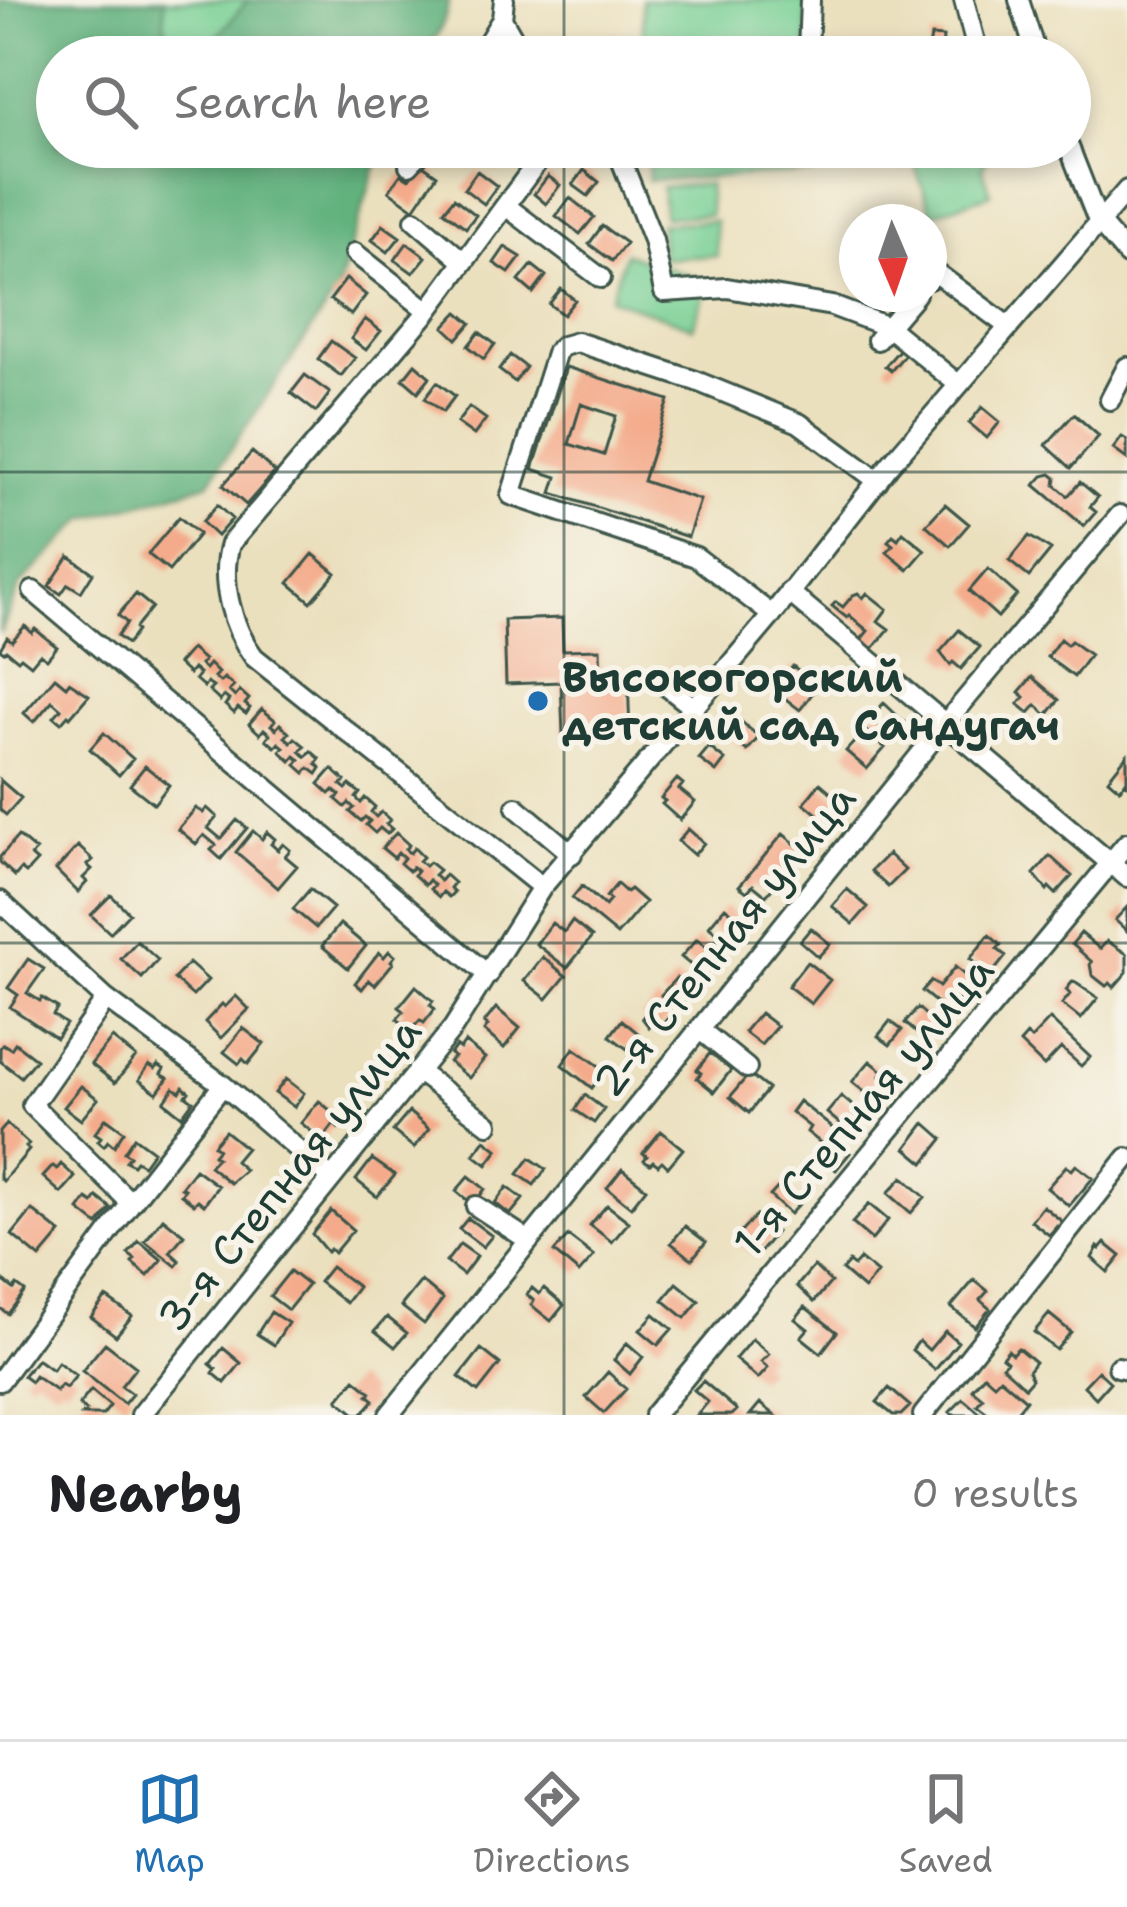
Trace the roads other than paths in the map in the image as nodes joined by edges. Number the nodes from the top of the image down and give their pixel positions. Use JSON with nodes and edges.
{"nodes":[{"id":1,"x":810,"y":0,"type":"edge"},
{"id":2,"x":964,"y":0,"type":"edge"},
{"id":3,"x":1019,"y":0,"type":"edge"},
{"id":4,"x":503,"y":9,"type":"edge"},
{"id":5,"x":490,"y":36,"type":"edge"},
{"id":6,"x":809,"y":36,"type":"edge"},
{"id":7,"x":974,"y":36,"type":"edge"},
{"id":8,"x":1030,"y":36,"type":"edge"},
{"id":9,"x":534,"y":168,"type":"edge"},
{"id":10,"x":624,"y":168,"type":"edge"},
{"id":11,"x":1077,"y":168,"type":"edge"},
{"id":12,"x":1127,"y":190,"type":"edge"},
{"id":13,"x":506,"y":206,"type":"junction"},
{"id":14,"x":415,"y":220,"type":"dead end"},
{"id":15,"x":1098,"y":221,"type":"junction"},
{"id":16,"x":356,"y":253,"type":"dead end"},
{"id":17,"x":1127,"y":255,"type":"edge"},
{"id":18,"x":464,"y":262,"type":"junction"},
{"id":19,"x":601,"y":278,"type":"dead end"},
{"id":20,"x":947,"y":281,"type":"edge"},
{"id":21,"x":428,"y":311,"type":"junction"},
{"id":22,"x":900,"y":312,"type":"edge"},
{"id":23,"x":1010,"y":327,"type":"junction"},
{"id":24,"x":882,"y":333,"type":"junction"},
{"id":25,"x":1127,"y":367,"type":"edge"},
{"id":26,"x":959,"y":385,"type":"junction"},
{"id":27,"x":1110,"y":400,"type":"dead end"},
{"id":28,"x":878,"y":481,"type":"junction"},
{"id":29,"x":1120,"y":515,"type":"dead end"},
{"id":30,"x":33,"y":591,"type":"dead end"},
{"id":31,"x":789,"y":592,"type":"junction"},
{"id":32,"x":772,"y":615,"type":"junction"},
{"id":33,"x":665,"y":685,"type":"dead end"},
{"id":34,"x":694,"y":708,"type":"junction"},
{"id":35,"x":944,"y":725,"type":"junction"},
{"id":36,"x":516,"y":807,"type":"dead end"},
{"id":37,"x":1127,"y":843,"type":"edge"},
{"id":38,"x":572,"y":854,"type":"junction"},
{"id":39,"x":1110,"y":864,"type":"junction"},
{"id":40,"x":1127,"y":878,"type":"edge"},
{"id":41,"x":542,"y":887,"type":"junction"},
{"id":42,"x":0,"y":901,"type":"edge"},
{"id":43,"x":488,"y":974,"type":"junction"},
{"id":44,"x":106,"y":999,"type":"junction"},
{"id":45,"x":699,"y":1029,"type":"junction"},
{"id":46,"x":747,"y":1068,"type":"dead end"},
{"id":47,"x":417,"y":1071,"type":"junction"},
{"id":48,"x":223,"y":1085,"type":"junction"},
{"id":49,"x":488,"y":1124,"type":"dead end"},
{"id":50,"x":1127,"y":1158,"type":"edge"},
{"id":51,"x":331,"y":1178,"type":"junction"},
{"id":52,"x":131,"y":1203,"type":"junction"},
{"id":53,"x":476,"y":1206,"type":"dead end"},
{"id":54,"x":527,"y":1240,"type":"junction"},
{"id":55,"x":0,"y":1381,"type":"edge"},
{"id":56,"x":141,"y":1415,"type":"edge"},
{"id":57,"x":389,"y":1415,"type":"edge"},
{"id":58,"x":654,"y":1415,"type":"edge"},
{"id":59,"x":923,"y":1415,"type":"edge"}],
"edges":[{"from":1,"to":6,"type":"street"},
{"from":2,"to":7,"type":"street"},
{"from":3,"to":8,"type":"street"},
{"from":4,"to":5,"type":"street"},
{"from":9,"to":13,"type":"street"},
{"from":10,"to":24,"type":"street"},
{"from":11,"to":15,"type":"street"},
{"from":12,"to":15,"type":"street","name":"3-я Степная улица"},
{"from":13,"to":18,"type":"street"},
{"from":13,"to":19,"type":"street"},
{"from":14,"to":18,"type":"street"},
{"from":15,"to":17,"type":"street"},
{"from":15,"to":23,"type":"street","name":"3-я Степная улица"},
{"from":16,"to":21,"type":"street"},
{"from":18,"to":21,"type":"street"},
{"from":20,"to":23,"type":"street"},
{"from":21,"to":41,"type":"street"},
{"from":22,"to":24,"type":"street"},
{"from":23,"to":26,"type":"street","name":"3-я Степная улица"},
{"from":24,"to":26,"type":"street"},
{"from":25,"to":27,"type":"street"},
{"from":26,"to":28,"type":"street","name":"3-я Степная улица"},
{"from":28,"to":31,"type":"street","name":"3-я Степная улица"},
{"from":28,"to":32,"type":"street"},
{"from":29,"to":35,"type":"street","name":"2-я Степная улица"},
{"from":30,"to":43,"type":"street"},
{"from":31,"to":32,"type":"street","name":"3-я Степная улица"},
{"from":31,"to":35,"type":"street"},
{"from":32,"to":34,"type":"street","name":"3-я Степная улица"},
{"from":33,"to":34,"type":"street"},
{"from":34,"to":38,"type":"street","name":"3-я Степная улица"},
{"from":35,"to":39,"type":"street"},
{"from":35,"to":45,"type":"street","name":"2-я Степная улица"},
{"from":36,"to":38,"type":"street"},
{"from":37,"to":39,"type":"street","name":"1-я Степная улица"},
{"from":38,"to":41,"type":"street","name":"3-я Степная улица"},
{"from":39,"to":40,"type":"street"},
{"from":39,"to":58,"type":"street","name":"1-я Степная улица"},
{"from":41,"to":43,"type":"street","name":"3-я Степная улица"},
{"from":42,"to":44,"type":"street"},
{"from":43,"to":47,"type":"street","name":"3-я Степная улица"},
{"from":44,"to":48,"type":"street"},
{"from":44,"to":52,"type":"street"},
{"from":45,"to":46,"type":"street"},
{"from":45,"to":54,"type":"street","name":"2-я Степная улица"},
{"from":47,"to":49,"type":"street"},
{"from":47,"to":51,"type":"street","name":"3-я Степная улица"},
{"from":48,"to":51,"type":"street"},
{"from":48,"to":52,"type":"street"},
{"from":50,"to":59,"type":"street"},
{"from":51,"to":56,"type":"street","name":"3-я Степная улица"},
{"from":52,"to":55,"type":"street"},
{"from":53,"to":54,"type":"street"},
{"from":54,"to":57,"type":"street","name":"2-я Степная улица"}]}
